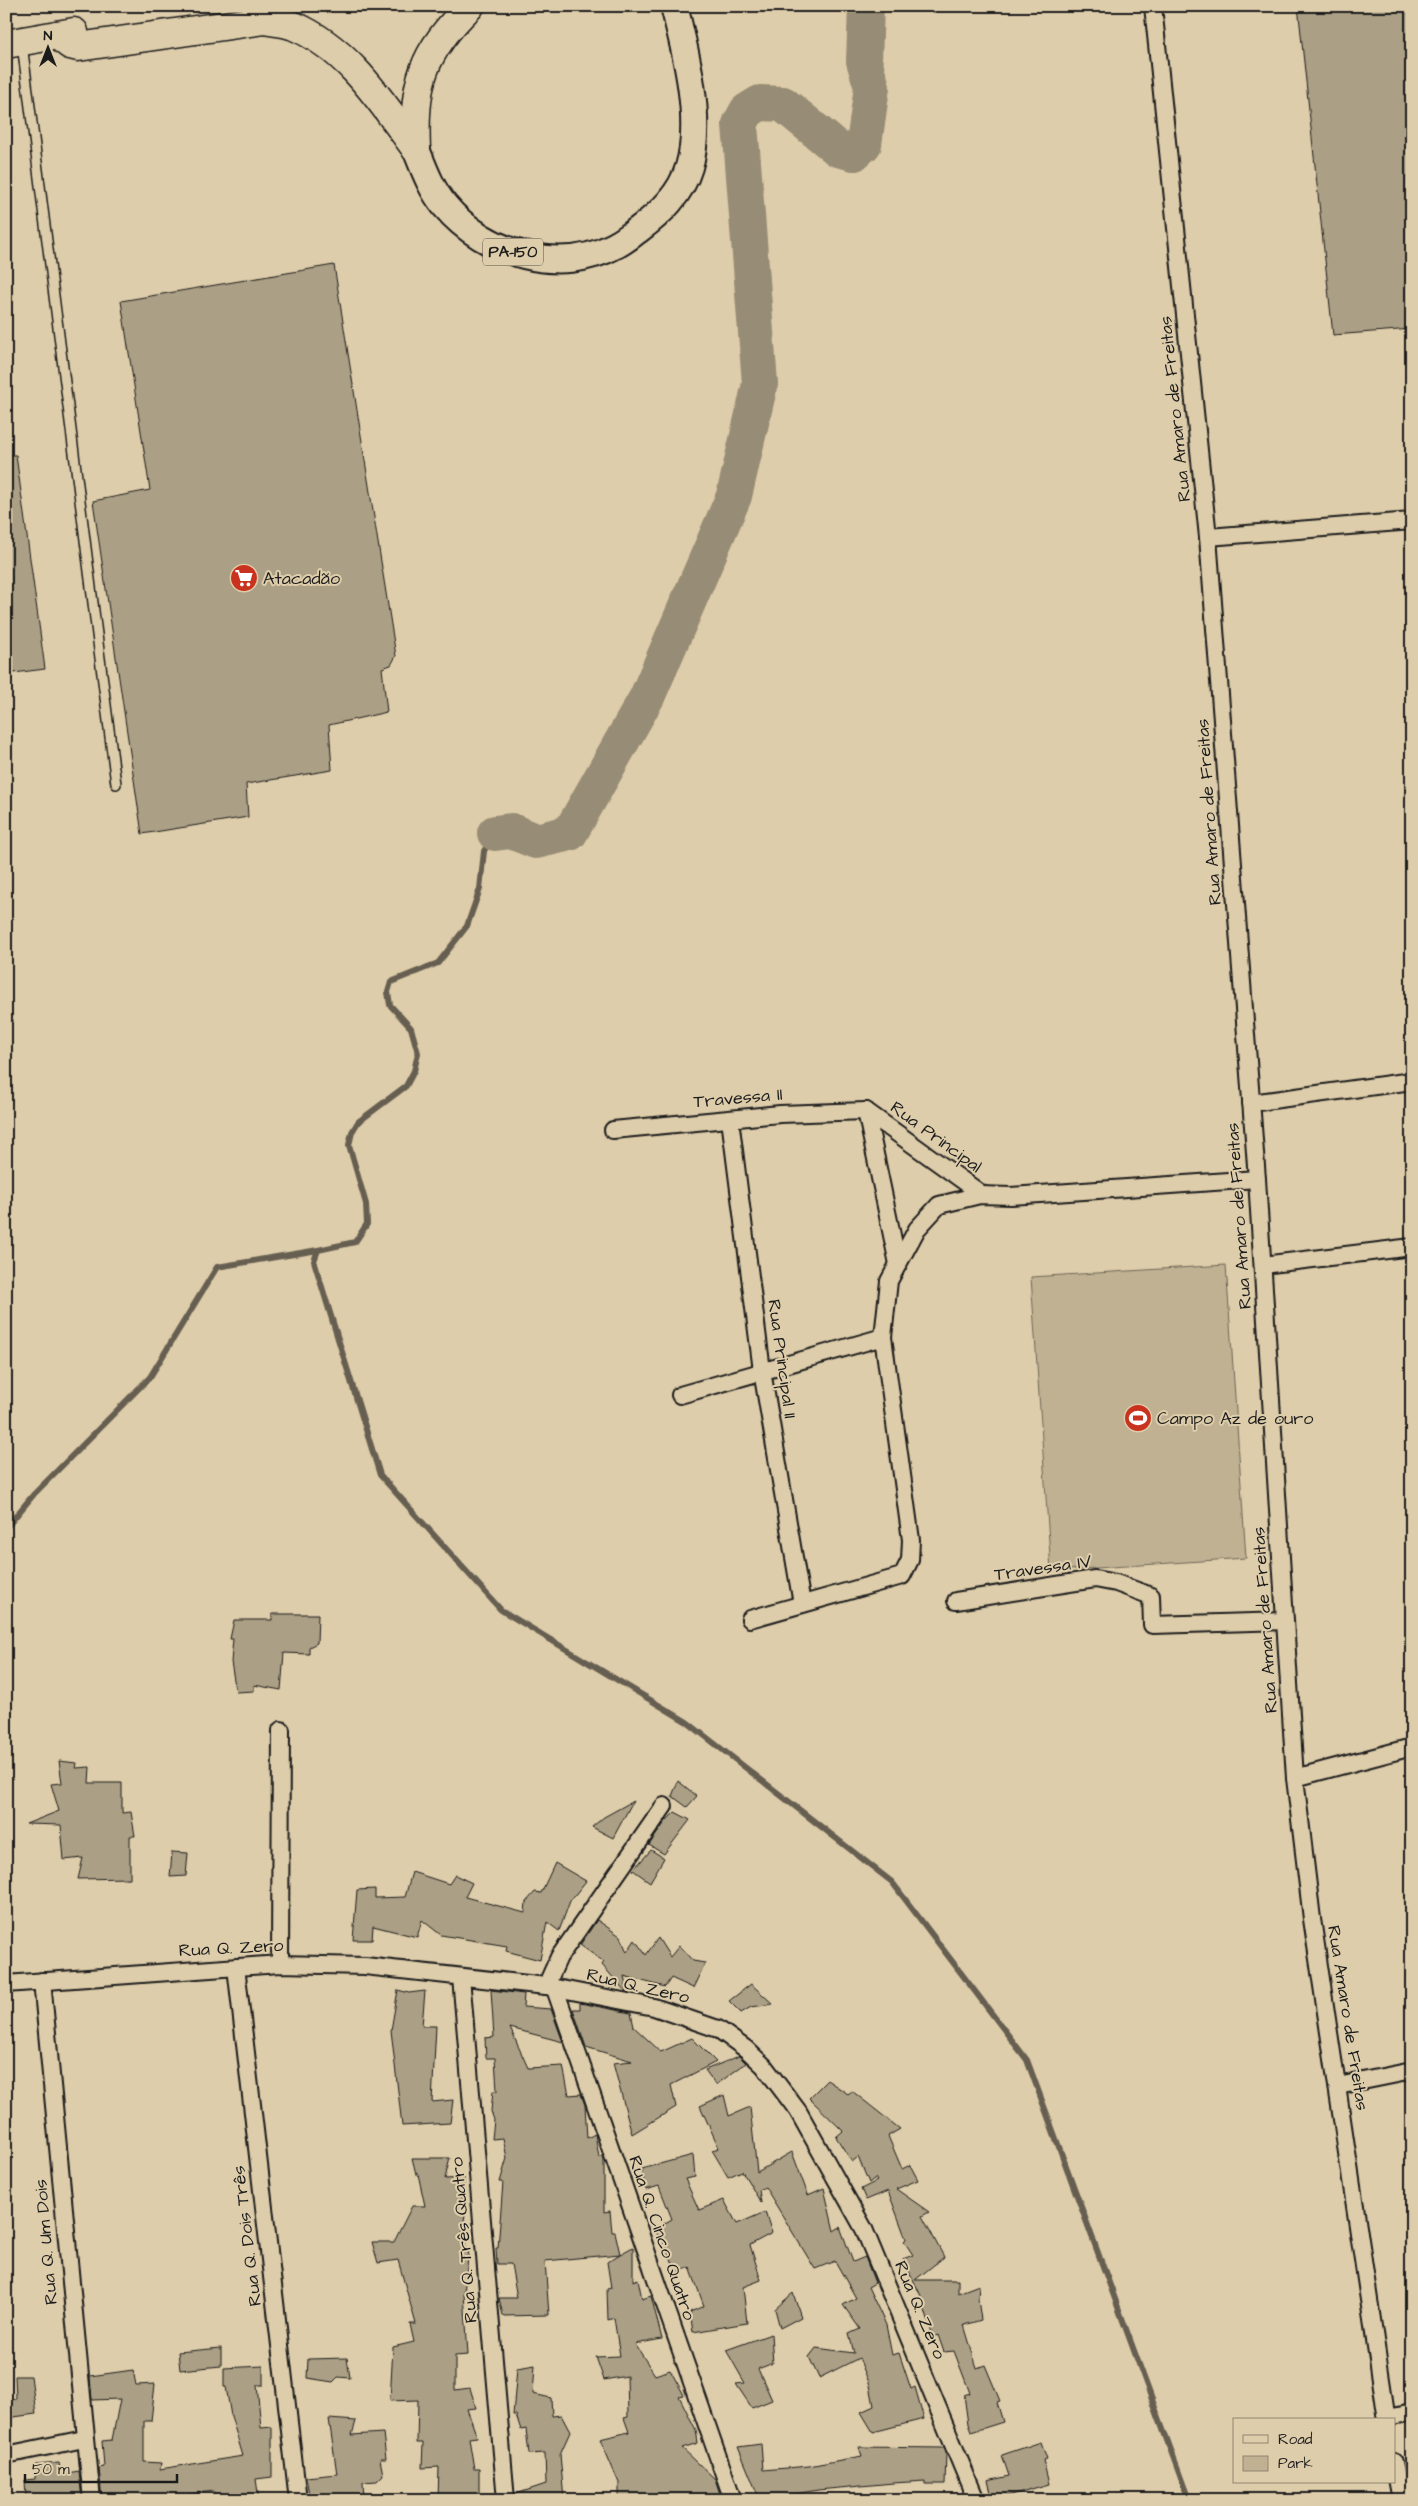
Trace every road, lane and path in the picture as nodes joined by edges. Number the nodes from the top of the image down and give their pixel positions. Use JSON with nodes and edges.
{"nodes":[{"id":1,"x":224,"y":6,"type":"edge"},
{"id":2,"x":470,"y":6,"type":"edge"},
{"id":3,"x":674,"y":6,"type":"edge"},
{"id":4,"x":1153,"y":6,"type":"edge"},
{"id":5,"x":56,"y":35,"type":"junction"},
{"id":6,"x":14,"y":42,"type":"edge"},
{"id":7,"x":416,"y":149,"type":"junction"},
{"id":8,"x":1412,"y":521,"type":"edge"},
{"id":9,"x":1208,"y":537,"type":"junction"},
{"id":10,"x":116,"y":784,"type":"dead end"},
{"id":11,"x":1412,"y":1081,"type":"edge"},
{"id":12,"x":1251,"y":1104,"type":"junction"},
{"id":13,"x":866,"y":1111,"type":"junction"},
{"id":14,"x":730,"y":1119,"type":"junction"},
{"id":15,"x":613,"y":1130,"type":"dead end"},
{"id":16,"x":1257,"y":1179,"type":"junction"},
{"id":17,"x":983,"y":1195,"type":"junction"},
{"id":18,"x":1412,"y":1247,"type":"edge"},
{"id":19,"x":898,"y":1264,"type":"junction"},
{"id":20,"x":1263,"y":1265,"type":"junction"},
{"id":21,"x":882,"y":1337,"type":"junction"},
{"id":22,"x":762,"y":1371,"type":"junction"},
{"id":23,"x":680,"y":1394,"type":"dead end"},
{"id":24,"x":956,"y":1601,"type":"dead end"},
{"id":25,"x":802,"y":1604,"type":"junction"},
{"id":26,"x":750,"y":1618,"type":"dead end"},
{"id":27,"x":1285,"y":1621,"type":"junction"},
{"id":28,"x":281,"y":1730,"type":"dead end"},
{"id":29,"x":1412,"y":1747,"type":"edge"},
{"id":30,"x":1295,"y":1778,"type":"junction"},
{"id":31,"x":664,"y":1806,"type":"dead end"},
{"id":32,"x":280,"y":1964,"type":"junction"},
{"id":33,"x":236,"y":1968,"type":"junction"},
{"id":34,"x":461,"y":1977,"type":"junction"},
{"id":35,"x":42,"y":1981,"type":"junction"},
{"id":36,"x":6,"y":1984,"type":"edge"},
{"id":37,"x":551,"y":1987,"type":"junction"},
{"id":38,"x":1412,"y":2071,"type":"edge"},
{"id":39,"x":1338,"y":2086,"type":"junction"},
{"id":40,"x":1412,"y":2413,"type":"edge"},
{"id":41,"x":1387,"y":2418,"type":"edge"},
{"id":42,"x":1391,"y":2418,"type":"edge"},
{"id":43,"x":84,"y":2438,"type":"junction"},
{"id":44,"x":6,"y":2455,"type":"edge"},
{"id":45,"x":1396,"y":2473,"type":"edge"},
{"id":46,"x":92,"y":2500,"type":"edge"},
{"id":47,"x":298,"y":2500,"type":"edge"},
{"id":48,"x":506,"y":2500,"type":"edge"},
{"id":49,"x":733,"y":2500,"type":"edge"},
{"id":50,"x":976,"y":2500,"type":"edge"},
{"id":51,"x":1401,"y":2500,"type":"edge"}],
"edges":[{"from":1,"to":5,"type":"highway"},
{"from":2,"to":7,"type":"highway"},
{"from":3,"to":7,"type":"main road","number":"PA-150"},
{"from":4,"to":9,"type":"street","name":"Rua Amaro de Freitas"},
{"from":5,"to":6,"type":"highway"},
{"from":5,"to":7,"type":"highway"},
{"from":6,"to":10,"type":"lane"},
{"from":8,"to":9,"type":"street"},
{"from":9,"to":12,"type":"street","name":"Rua Amaro de Freitas"},
{"from":11,"to":12,"type":"street"},
{"from":12,"to":16,"type":"street","name":"Rua Amaro de Freitas"},
{"from":13,"to":14,"type":"street","name":"Travessa II"},
{"from":13,"to":17,"type":"street","name":"Rua Principal"},
{"from":13,"to":19,"type":"street"},
{"from":14,"to":15,"type":"street","name":"Travessa II"},
{"from":14,"to":22,"type":"street","name":"Rua Principal II"},
{"from":16,"to":17,"type":"street"},
{"from":16,"to":20,"type":"street","name":"Rua Amaro de Freitas"},
{"from":17,"to":19,"type":"street"},
{"from":18,"to":20,"type":"street"},
{"from":19,"to":21,"type":"street"},
{"from":20,"to":27,"type":"street","name":"Rua Amaro de Freitas"},
{"from":21,"to":22,"type":"street"},
{"from":21,"to":25,"type":"street"},
{"from":22,"to":23,"type":"street"},
{"from":22,"to":25,"type":"street","name":"Rua Principal II"},
{"from":24,"to":27,"type":"street","name":"Travessa IV"},
{"from":25,"to":26,"type":"street"},
{"from":27,"to":30,"type":"street","name":"Rua Amaro de Freitas"},
{"from":28,"to":32,"type":"street"},
{"from":29,"to":30,"type":"street"},
{"from":30,"to":39,"type":"street","name":"Rua Amaro de Freitas"},
{"from":31,"to":37,"type":"street"},
{"from":32,"to":33,"type":"street","name":"Rua Q. Zero"},
{"from":32,"to":34,"type":"street","name":"Rua Q. Zero"},
{"from":33,"to":35,"type":"street","name":"Rua Q. Zero"},
{"from":33,"to":47,"type":"street","name":"Rua Q. Dois Três"},
{"from":34,"to":37,"type":"street","name":"Rua Q. Zero"},
{"from":34,"to":48,"type":"street","name":"Rua Q. Três Quatro"},
{"from":35,"to":36,"type":"street","name":"Rua Q. Zero"},
{"from":35,"to":43,"type":"street","name":"Rua Q. Um Dois"},
{"from":37,"to":49,"type":"street","name":"Rua Q. Cinco Quatro"},
{"from":37,"to":50,"type":"street","name":"Rua Q. Zero"},
{"from":38,"to":39,"type":"street"},
{"from":39,"to":41,"type":"street","name":"Rua Amaro de Freitas"},
{"from":40,"to":42,"type":"street"},
{"from":43,"to":44,"type":"street"},
{"from":43,"to":46,"type":"street","name":"Rua Q. Um Dois"},
{"from":45,"to":51,"type":"street"}]}
